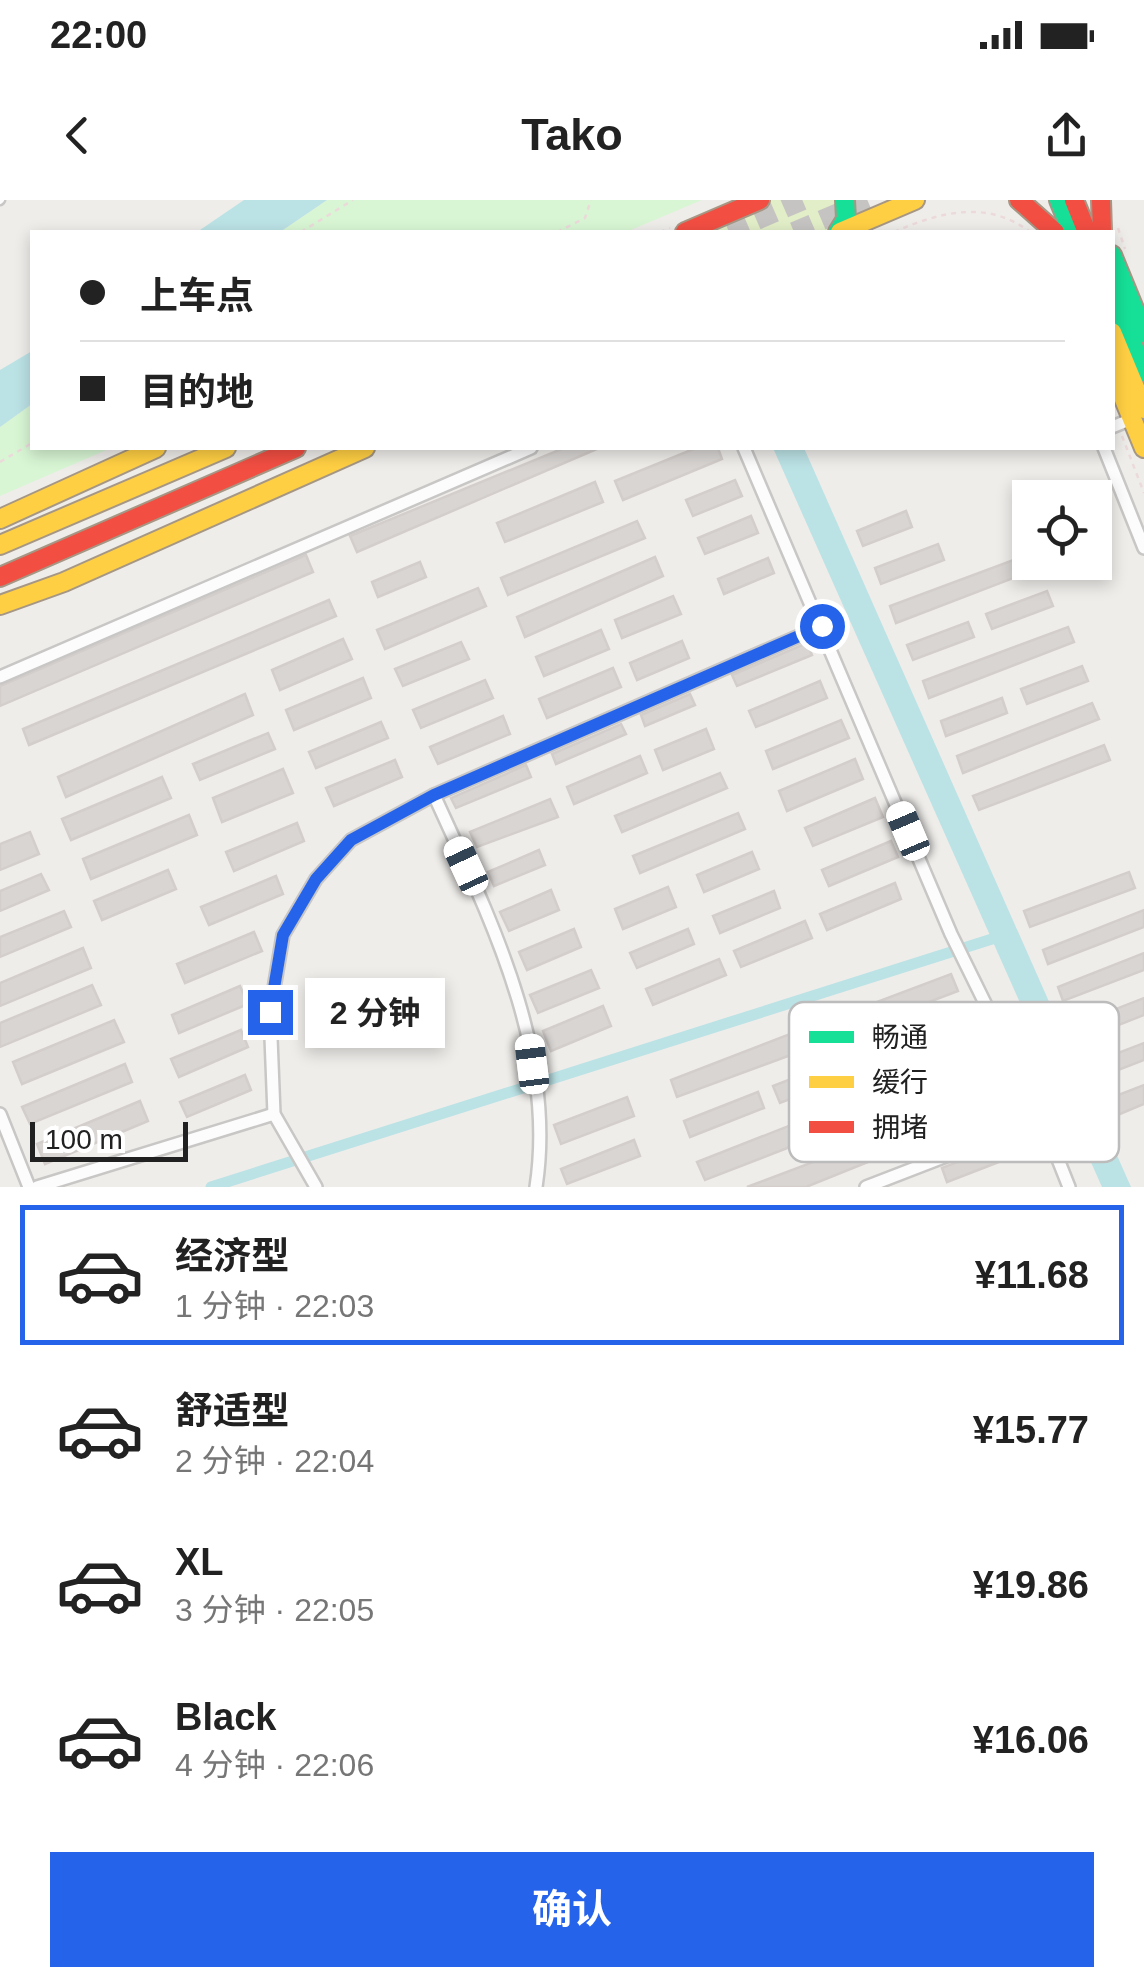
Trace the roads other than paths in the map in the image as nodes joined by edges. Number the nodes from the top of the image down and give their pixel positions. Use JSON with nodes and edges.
{"nodes":[{"id":1,"x":760,"y":200,"type":"edge"},
{"id":2,"x":846,"y":200,"type":"edge"},
{"id":3,"x":916,"y":200,"type":"edge"},
{"id":4,"x":1019,"y":200,"type":"edge"},
{"id":5,"x":1045,"y":200,"type":"edge"},
{"id":6,"x":1059,"y":200,"type":"edge"},
{"id":7,"x":1074,"y":200,"type":"edge"},
{"id":8,"x":1090,"y":200,"type":"edge"},
{"id":9,"x":1101,"y":200,"type":"edge"},
{"id":10,"x":690,"y":230,"type":"edge"},
{"id":11,"x":840,"y":230,"type":"edge"},
{"id":12,"x":844,"y":230,"type":"edge"},
{"id":13,"x":1054,"y":230,"type":"edge"},
{"id":14,"x":1055,"y":230,"type":"edge"},
{"id":15,"x":1071,"y":230,"type":"edge"},
{"id":16,"x":1096,"y":230,"type":"edge"},
{"id":17,"x":1098,"y":230,"type":"edge"},
{"id":18,"x":1098,"y":230,"type":"edge"},
{"id":19,"x":1115,"y":263,"type":"edge"},
{"id":20,"x":1115,"y":301,"type":"edge"},
{"id":21,"x":1144,"y":332,"type":"edge"},
{"id":22,"x":1115,"y":350,"type":"edge"},
{"id":23,"x":1144,"y":372,"type":"edge"},
{"id":24,"x":1115,"y":380,"type":"edge"},
{"id":25,"x":1127,"y":421,"type":"edge"},
{"id":26,"x":1144,"y":448,"type":"edge"},
{"id":27,"x":152,"y":450,"type":"edge"},
{"id":28,"x":221,"y":450,"type":"edge"},
{"id":29,"x":291,"y":450,"type":"edge"},
{"id":30,"x":361,"y":450,"type":"edge"},
{"id":31,"x":525,"y":450,"type":"edge"},
{"id":32,"x":745,"y":450,"type":"edge"},
{"id":33,"x":1105,"y":450,"type":"edge"},
{"id":34,"x":0,"y":519,"type":"edge"},
{"id":35,"x":0,"y":546,"type":"edge"},
{"id":36,"x":1144,"y":548,"type":"edge"},
{"id":37,"x":0,"y":577,"type":"edge"},
{"id":38,"x":0,"y":605,"type":"edge"},
{"id":39,"x":822,"y":626,"type":"junction"},
{"id":40,"x":0,"y":677,"type":"edge"},
{"id":41,"x":434,"y":795,"type":"junction"},
{"id":42,"x":984,"y":1002,"type":"edge"},
{"id":43,"x":0,"y":1114,"type":"edge"},
{"id":44,"x":274,"y":1114,"type":"junction"},
{"id":45,"x":931,"y":1162,"type":"edge"},
{"id":46,"x":1058,"y":1162,"type":"edge"},
{"id":47,"x":29,"y":1187,"type":"edge"},
{"id":48,"x":37,"y":1187,"type":"edge"},
{"id":49,"x":316,"y":1187,"type":"edge"},
{"id":50,"x":536,"y":1187,"type":"edge"},
{"id":51,"x":866,"y":1187,"type":"edge"},
{"id":52,"x":1068,"y":1187,"type":"edge"}],
"edges":[{"from":1,"to":10,"type":"main road"},
{"from":2,"to":11,"type":"main road"},
{"from":3,"to":12,"type":"main road"},
{"from":4,"to":13,"type":"main road"},
{"from":5,"to":14,"type":"main road"},
{"from":6,"to":15,"type":"main road"},
{"from":7,"to":16,"type":"main road"},
{"from":8,"to":17,"type":"main road"},
{"from":9,"to":18,"type":"main road"},
{"from":19,"to":21,"type":"main road"},
{"from":20,"to":23,"type":"main road"},
{"from":22,"to":25,"type":"main road"},
{"from":24,"to":25,"type":"main road"},
{"from":25,"to":26,"type":"main road"},
{"from":27,"to":34,"type":"main road"},
{"from":28,"to":35,"type":"main road"},
{"from":29,"to":37,"type":"main road"},
{"from":30,"to":38,"type":"main road"},
{"from":31,"to":40,"type":"street"},
{"from":32,"to":39,"type":"street"},
{"from":33,"to":36,"type":"street"},
{"from":39,"to":41,"type":"street"},
{"from":39,"to":42,"type":"street"},
{"from":41,"to":44,"type":"street"},
{"from":41,"to":50,"type":"street"},
{"from":43,"to":47,"type":"street"},
{"from":44,"to":48,"type":"street"},
{"from":44,"to":49,"type":"street"},
{"from":45,"to":51,"type":"street"},
{"from":46,"to":52,"type":"street"}]}
